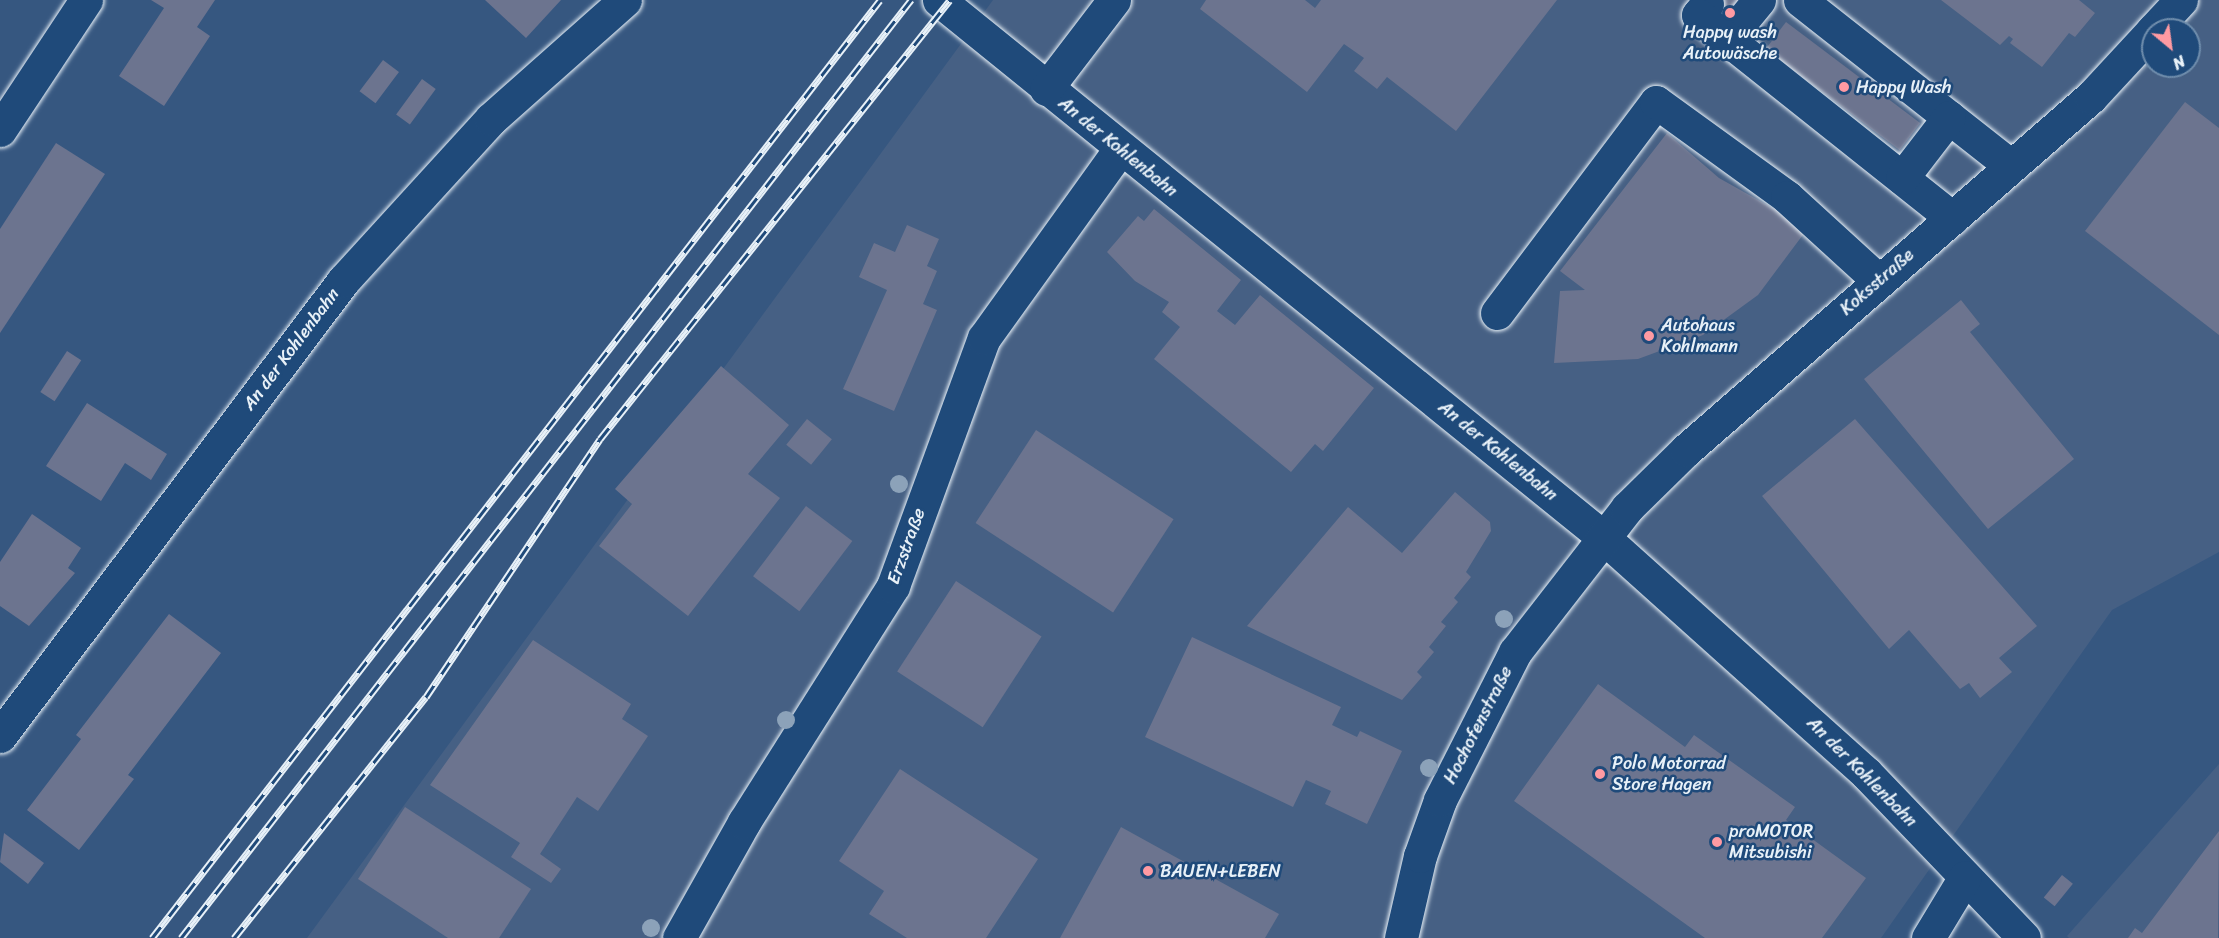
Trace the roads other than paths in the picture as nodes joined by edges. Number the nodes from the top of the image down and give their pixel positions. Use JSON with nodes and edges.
{"nodes":[{"id":1,"x":86,"y":0,"type":"edge"},
{"id":2,"x":625,"y":0,"type":"edge"},
{"id":3,"x":939,"y":0,"type":"edge"},
{"id":4,"x":1114,"y":0,"type":"edge"},
{"id":5,"x":1759,"y":0,"type":"edge"},
{"id":6,"x":1800,"y":0,"type":"edge"},
{"id":7,"x":2181,"y":0,"type":"edge"},
{"id":8,"x":1702,"y":9,"type":"dead end"},
{"id":9,"x":2164,"y":18,"type":"edge"},
{"id":10,"x":1727,"y":39,"type":"junction"},
{"id":11,"x":2141,"y":43,"type":"edge"},
{"id":12,"x":1046,"y":89,"type":"junction"},
{"id":13,"x":1949,"y":117,"type":"junction"},
{"id":14,"x":0,"y":130,"type":"edge"},
{"id":15,"x":1119,"y":150,"type":"junction"},
{"id":16,"x":2011,"y":166,"type":"junction"},
{"id":17,"x":1902,"y":178,"type":"junction"},
{"id":18,"x":1952,"y":218,"type":"junction"},
{"id":19,"x":1879,"y":281,"type":"junction"},
{"id":20,"x":1497,"y":313,"type":"dead end"},
{"id":21,"x":1603,"y":537,"type":"junction"},
{"id":22,"x":0,"y":736,"type":"edge"},
{"id":23,"x":1965,"y":877,"type":"junction"},
{"id":24,"x":679,"y":938,"type":"edge"},
{"id":25,"x":1401,"y":938,"type":"edge"},
{"id":26,"x":1928,"y":938,"type":"edge"},
{"id":27,"x":2024,"y":938,"type":"edge"}],
"edges":[{"from":1,"to":14,"type":"street"},
{"from":2,"to":22,"type":"street","name":"An der Kohlenbahn"},
{"from":3,"to":12,"type":"street","name":"An der Kohlenbahn"},
{"from":4,"to":12,"type":"street"},
{"from":5,"to":10,"type":"street"},
{"from":6,"to":13,"type":"street"},
{"from":7,"to":9,"type":"street","name":"Koksstraße"},
{"from":8,"to":10,"type":"street"},
{"from":10,"to":17,"type":"street"},
{"from":11,"to":16,"type":"street","name":"Koksstraße"},
{"from":12,"to":15,"type":"street","name":"An der Kohlenbahn"},
{"from":13,"to":16,"type":"street"},
{"from":13,"to":17,"type":"street"},
{"from":15,"to":21,"type":"street","name":"An der Kohlenbahn"},
{"from":15,"to":24,"type":"street","name":"Erzstraße"},
{"from":16,"to":18,"type":"street","name":"Koksstraße"},
{"from":17,"to":18,"type":"street"},
{"from":18,"to":19,"type":"street","name":"Koksstraße"},
{"from":19,"to":20,"type":"street"},
{"from":19,"to":21,"type":"street","name":"Koksstraße"},
{"from":21,"to":23,"type":"street","name":"An der Kohlenbahn"},
{"from":21,"to":25,"type":"street","name":"Hochofenstraße"},
{"from":23,"to":26,"type":"street"},
{"from":23,"to":27,"type":"street","name":"An der Kohlenbahn"}]}
